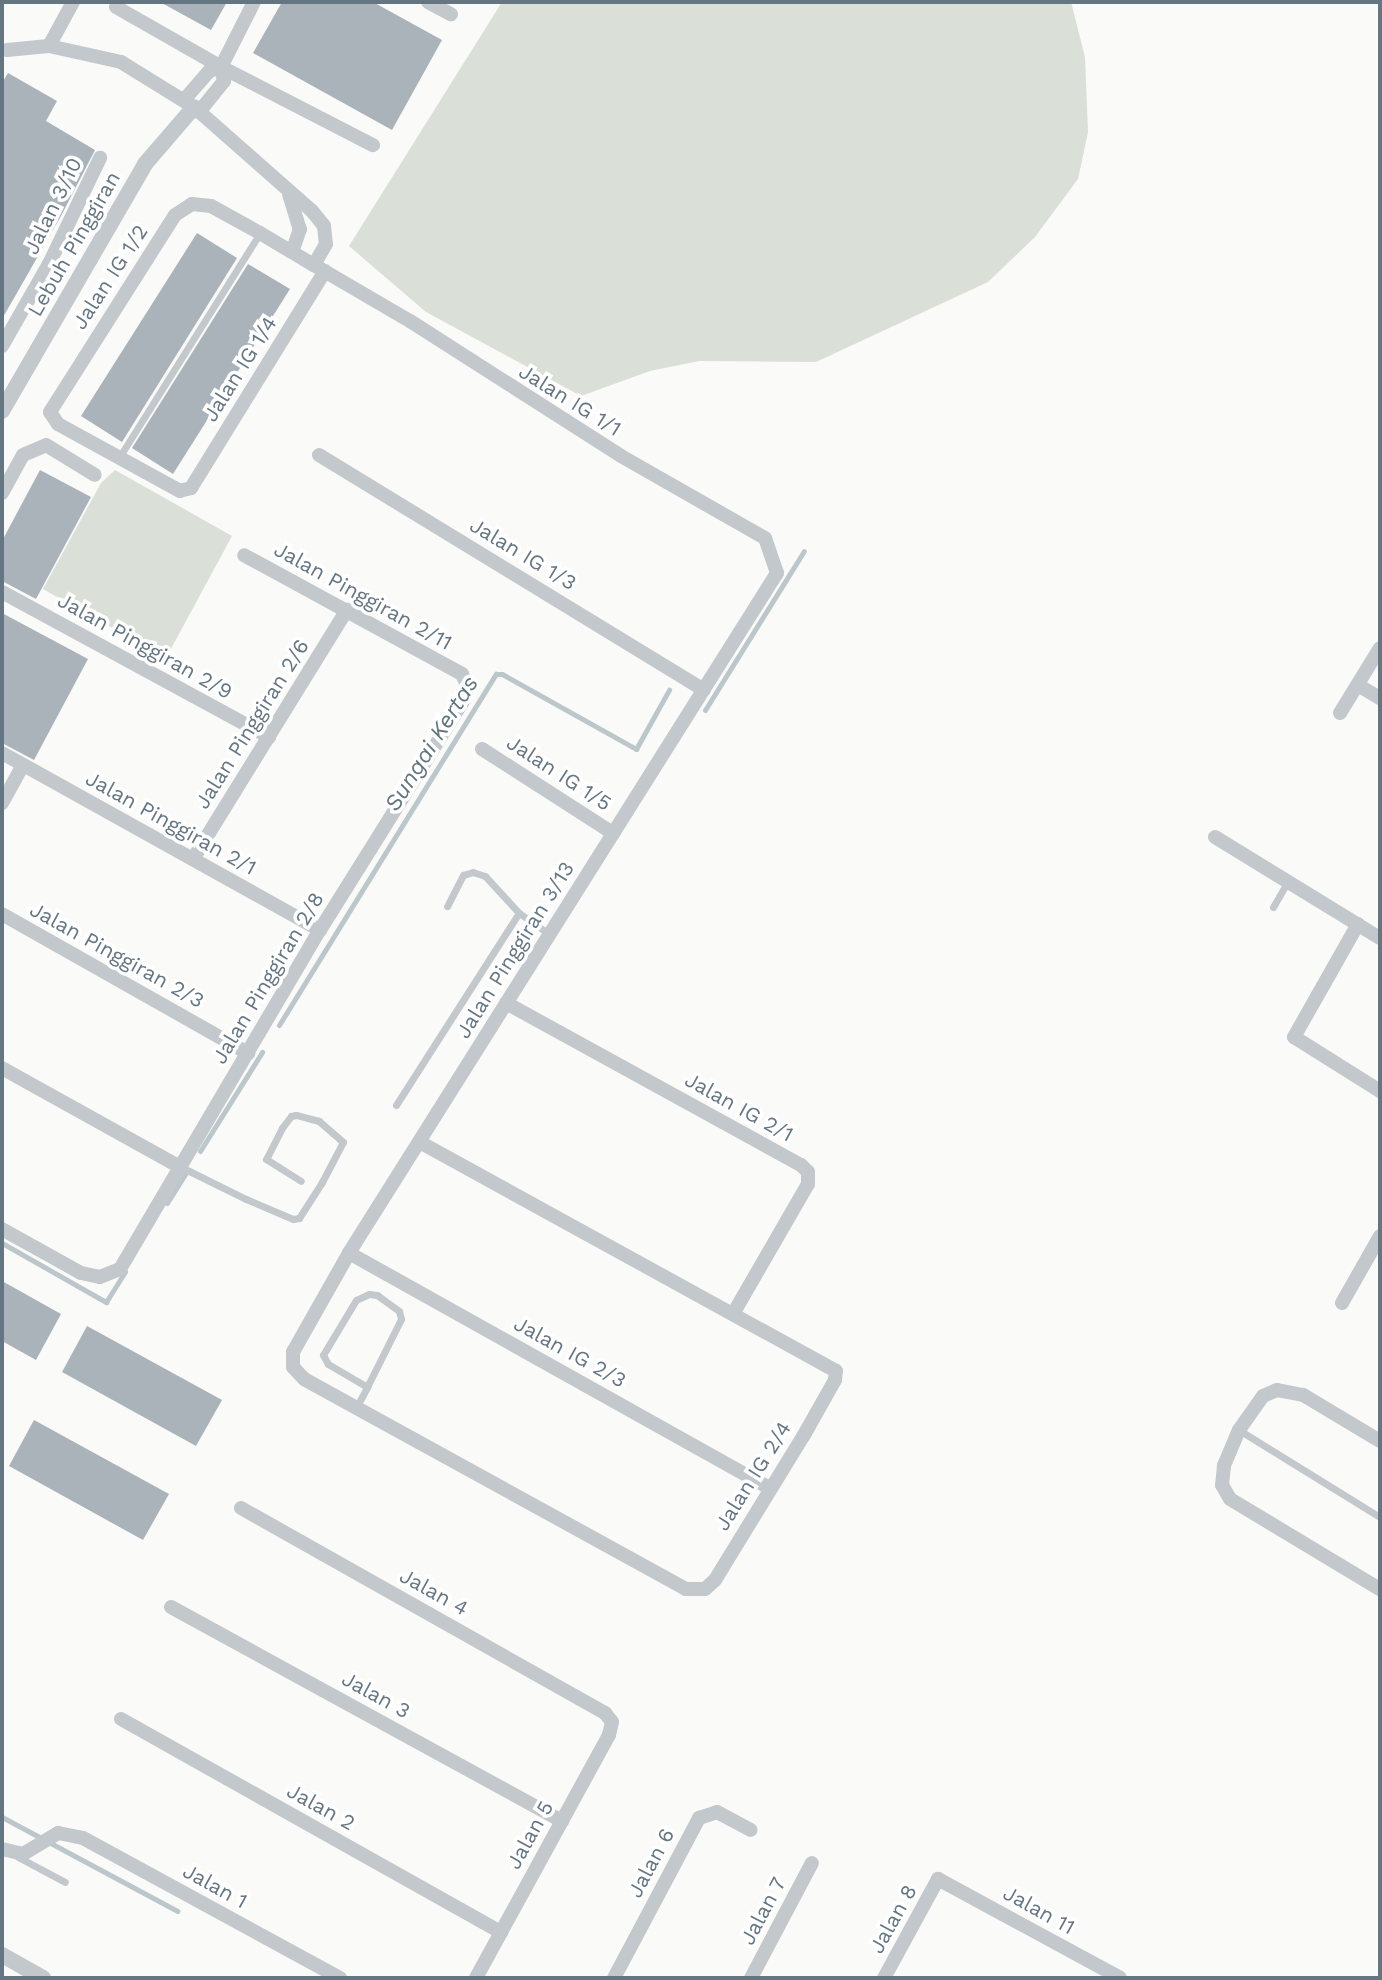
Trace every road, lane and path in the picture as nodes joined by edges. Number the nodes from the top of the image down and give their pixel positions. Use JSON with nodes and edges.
{"nodes":[{"id":1,"x":73,"y":2,"type":"edge"},
{"id":2,"x":254,"y":2,"type":"edge"},
{"id":3,"x":428,"y":2,"type":"edge"},
{"id":4,"x":116,"y":7,"type":"dead end"},
{"id":5,"x":451,"y":14,"type":"dead end"},
{"id":6,"x":49,"y":46,"type":"junction"},
{"id":7,"x":4,"y":52,"type":"edge"},
{"id":8,"x":221,"y":66,"type":"junction"},
{"id":9,"x":192,"y":106,"type":"junction"},
{"id":10,"x":373,"y":145,"type":"dead end"},
{"id":11,"x":100,"y":158,"type":"dead end"},
{"id":12,"x":287,"y":189,"type":"junction"},
{"id":13,"x":211,"y":206,"type":"joint"},
{"id":14,"x":260,"y":233,"type":"junction"},
{"id":15,"x":292,"y":252,"type":"junction"},
{"id":16,"x":320,"y":268,"type":"junction"},
{"id":17,"x":2,"y":346,"type":"edge"},
{"id":18,"x":2,"y":411,"type":"edge"},
{"id":19,"x":319,"y":455,"type":"dead end"},
{"id":20,"x":120,"y":456,"type":"junction"},
{"id":21,"x":95,"y":475,"type":"dead end"},
{"id":22,"x":2,"y":493,"type":"edge"},
{"id":23,"x":244,"y":555,"type":"dead end"},
{"id":24,"x":777,"y":573,"type":"joint"},
{"id":25,"x":2,"y":592,"type":"edge"},
{"id":26,"x":347,"y":610,"type":"junction"},
{"id":27,"x":1380,"y":648,"type":"edge"},
{"id":28,"x":462,"y":674,"type":"joint"},
{"id":29,"x":1358,"y":684,"type":"junction"},
{"id":30,"x":704,"y":690,"type":"junction"},
{"id":31,"x":1380,"y":698,"type":"edge"},
{"id":32,"x":1340,"y":713,"type":"dead end"},
{"id":33,"x":269,"y":737,"type":"junction"},
{"id":34,"x":482,"y":749,"type":"dead end"},
{"id":35,"x":2,"y":753,"type":"edge"},
{"id":36,"x":23,"y":765,"type":"junction"},
{"id":37,"x":2,"y":803,"type":"edge"},
{"id":38,"x":613,"y":833,"type":"junction"},
{"id":39,"x":1215,"y":837,"type":"dead end"},
{"id":40,"x":193,"y":859,"type":"junction"},
{"id":41,"x":1288,"y":881,"type":"junction"},
{"id":42,"x":447,"y":906,"type":"dead end"},
{"id":43,"x":1273,"y":906,"type":"dead end"},
{"id":44,"x":519,"y":913,"type":"junction"},
{"id":45,"x":2,"y":915,"type":"edge"},
{"id":46,"x":1359,"y":924,"type":"junction"},
{"id":47,"x":320,"y":930,"type":"junction"},
{"id":48,"x":550,"y":934,"type":"junction"},
{"id":49,"x":1380,"y":938,"type":"edge"},
{"id":50,"x":506,"y":1003,"type":"junction"},
{"id":51,"x":248,"y":1053,"type":"junction"},
{"id":52,"x":2,"y":1068,"type":"edge"},
{"id":53,"x":1380,"y":1091,"type":"edge"},
{"id":54,"x":396,"y":1105,"type":"dead end"},
{"id":55,"x":420,"y":1142,"type":"junction"},
{"id":56,"x":180,"y":1167,"type":"junction"},
{"id":57,"x":301,"y":1181,"type":"dead end"},
{"id":58,"x":2,"y":1229,"type":"edge"},
{"id":59,"x":1380,"y":1236,"type":"edge"},
{"id":60,"x":349,"y":1253,"type":"junction"},
{"id":61,"x":1342,"y":1303,"type":"dead end"},
{"id":62,"x":733,"y":1314,"type":"junction"},
{"id":63,"x":293,"y":1352,"type":"joint"},
{"id":64,"x":368,"y":1387,"type":"junction"},
{"id":65,"x":356,"y":1408,"type":"junction"},
{"id":66,"x":1239,"y":1430,"type":"junction"},
{"id":67,"x":1380,"y":1441,"type":"edge"},
{"id":68,"x":770,"y":1488,"type":"junction"},
{"id":69,"x":241,"y":1508,"type":"dead end"},
{"id":70,"x":1380,"y":1517,"type":"edge"},
{"id":71,"x":1380,"y":1589,"type":"edge"},
{"id":72,"x":171,"y":1607,"type":"dead end"},
{"id":73,"x":605,"y":1713,"type":"joint"},
{"id":74,"x":121,"y":1719,"type":"dead end"},
{"id":75,"x":562,"y":1821,"type":"junction"},
{"id":76,"x":751,"y":1830,"type":"dead end"},
{"id":77,"x":6,"y":1851,"type":"edge"},
{"id":78,"x":813,"y":1863,"type":"dead end"},
{"id":79,"x":938,"y":1879,"type":"joint"},
{"id":80,"x":65,"y":1882,"type":"dead end"},
{"id":81,"x":501,"y":1932,"type":"junction"},
{"id":82,"x":2,"y":1955,"type":"edge"},
{"id":83,"x":42,"y":1978,"type":"edge"},
{"id":84,"x":340,"y":1978,"type":"edge"},
{"id":85,"x":476,"y":1978,"type":"edge"},
{"id":86,"x":614,"y":1978,"type":"edge"},
{"id":87,"x":751,"y":1978,"type":"edge"},
{"id":88,"x":884,"y":1978,"type":"edge"},
{"id":89,"x":1120,"y":1978,"type":"edge"}],
"edges":[{"from":1,"to":6,"type":"street"},
{"from":2,"to":8,"type":"street"},
{"from":3,"to":5,"type":"street"},
{"from":4,"to":8,"type":"street"},
{"from":6,"to":7,"type":"street","name":"Jalan IG 1/4"},
{"from":6,"to":9,"type":"street","name":"Jalan IG 1/4"},
{"from":8,"to":9,"type":"street"},
{"from":8,"to":10,"type":"street"},
{"from":9,"to":12,"type":"street","name":"Jalan IG 1/4"},
{"from":9,"to":18,"type":"street","name":"Lebuh Pinggiran"},
{"from":11,"to":17,"type":"street","name":"Jalan 3/10"},
{"from":12,"to":15,"type":"street"},
{"from":12,"to":16,"type":"street","name":"Jalan IG 1/4"},
{"from":13,"to":14,"type":"street","name":"Jalan IG 1/1"},
{"from":13,"to":20,"type":"street","name":"Jalan IG 1/2"},
{"from":14,"to":15,"type":"street","name":"Jalan IG 1/1"},
{"from":14,"to":20,"type":"lane"},
{"from":15,"to":16,"type":"street","name":"Jalan IG 1/1"},
{"from":16,"to":20,"type":"street","name":"Jalan IG 1/4"},
{"from":16,"to":24,"type":"street","name":"Jalan IG 1/1"},
{"from":19,"to":30,"type":"street","name":"Jalan IG 1/3"},
{"from":21,"to":22,"type":"street"},
{"from":23,"to":26,"type":"street","name":"Jalan Pinggiran 2/11"},
{"from":24,"to":30,"type":"street","name":"Jalan Pinggiran 3/13"},
{"from":25,"to":33,"type":"street","name":"Jalan Pinggiran 2/9"},
{"from":26,"to":28,"type":"street","name":"Jalan Pinggiran 2/11"},
{"from":26,"to":33,"type":"street","name":"Jalan Pinggiran 2/6"},
{"from":27,"to":29,"type":"street"},
{"from":28,"to":47,"type":"street","name":"Jalan Pinggiran 2/8"},
{"from":29,"to":31,"type":"street"},
{"from":29,"to":32,"type":"street"},
{"from":30,"to":38,"type":"street","name":"Jalan Pinggiran 3/13"},
{"from":33,"to":40,"type":"street","name":"Jalan Pinggiran 2/6"},
{"from":34,"to":38,"type":"street","name":"Jalan IG 1/5"},
{"from":35,"to":36,"type":"street","name":"Jalan Pinggiran 2/1"},
{"from":36,"to":37,"type":"street"},
{"from":36,"to":40,"type":"street","name":"Jalan Pinggiran 2/1"},
{"from":38,"to":48,"type":"street","name":"Jalan Pinggiran 3/13"},
{"from":39,"to":41,"type":"street"},
{"from":40,"to":47,"type":"street","name":"Jalan Pinggiran 2/1"},
{"from":41,"to":43,"type":"lane"},
{"from":41,"to":46,"type":"street"},
{"from":42,"to":44,"type":"lane"},
{"from":44,"to":48,"type":"lane"},
{"from":44,"to":54,"type":"lane"},
{"from":45,"to":51,"type":"street","name":"Jalan Pinggiran 2/3"},
{"from":46,"to":49,"type":"street"},
{"from":46,"to":53,"type":"street"},
{"from":47,"to":51,"type":"street","name":"Jalan Pinggiran 2/8"},
{"from":48,"to":50,"type":"street","name":"Jalan Pinggiran 3/13"},
{"from":50,"to":55,"type":"street","name":"Jalan Pinggiran 3/13"},
{"from":50,"to":62,"type":"street","name":"Jalan IG 2/1"},
{"from":51,"to":56,"type":"street","name":"Jalan Pinggiran 2/8"},
{"from":52,"to":56,"type":"street"},
{"from":55,"to":60,"type":"street","name":"Jalan Pinggiran 3/13"},
{"from":55,"to":62,"type":"street","name":"Jalan IG 2/4"},
{"from":56,"to":57,"type":"lane"},
{"from":56,"to":58,"type":"street","name":"Jalan Pinggiran 2/8"},
{"from":59,"to":61,"type":"street"},
{"from":60,"to":63,"type":"street","name":"Jalan Pinggiran 3/13"},
{"from":60,"to":68,"type":"street","name":"Jalan IG 2/3"},
{"from":62,"to":68,"type":"street","name":"Jalan IG 2/4"},
{"from":63,"to":65,"type":"street","name":"Jalan IG 2/4"},
{"from":64,"to":64,"type":"lane"},
{"from":64,"to":65,"type":"lane"},
{"from":65,"to":68,"type":"street","name":"Jalan IG 2/4"},
{"from":66,"to":67,"type":"street"},
{"from":66,"to":70,"type":"lane"},
{"from":66,"to":71,"type":"street"},
{"from":69,"to":73,"type":"street","name":"Jalan 4"},
{"from":72,"to":75,"type":"street","name":"Jalan 3"},
{"from":73,"to":75,"type":"street","name":"Jalan 5"},
{"from":74,"to":81,"type":"street","name":"Jalan 2"},
{"from":75,"to":81,"type":"street","name":"Jalan 5"},
{"from":76,"to":86,"type":"street","name":"Jalan 6"},
{"from":77,"to":80,"type":"lane"},
{"from":77,"to":84,"type":"street","name":"Jalan 1"},
{"from":78,"to":87,"type":"street","name":"Jalan 7"},
{"from":79,"to":88,"type":"street","name":"Jalan 8"},
{"from":79,"to":89,"type":"street","name":"Jalan 11"},
{"from":81,"to":85,"type":"street","name":"Jalan 5"},
{"from":82,"to":83,"type":"street"}]}
